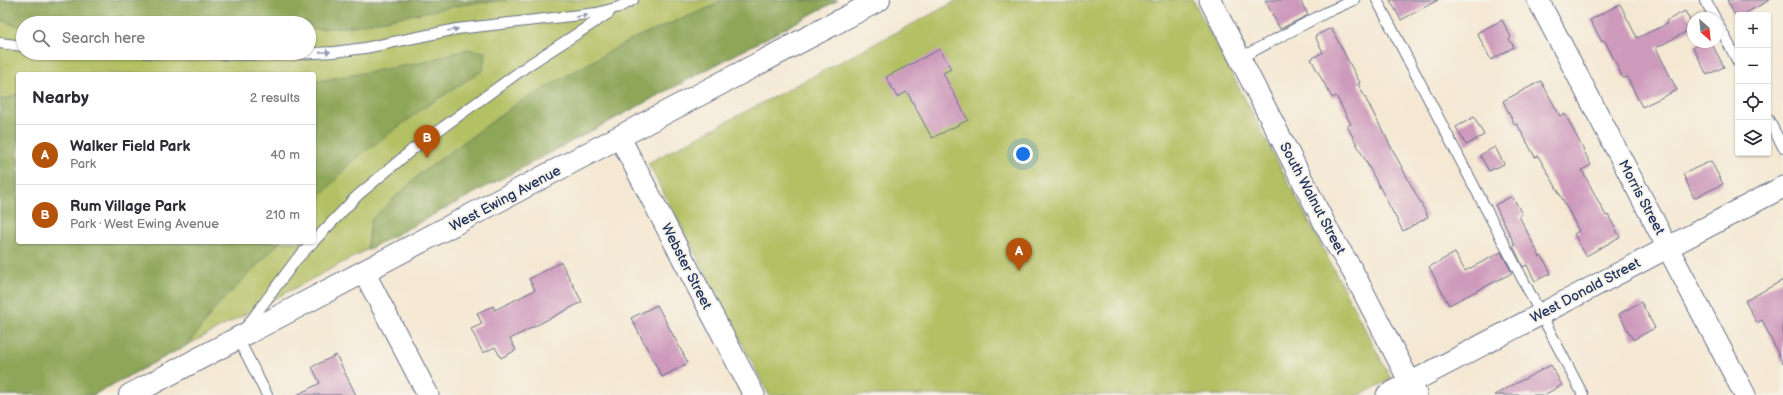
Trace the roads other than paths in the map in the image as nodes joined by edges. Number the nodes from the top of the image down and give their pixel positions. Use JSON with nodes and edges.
{"nodes":[{"id":1,"x":633,"y":0,"type":"edge"},
{"id":2,"x":879,"y":0,"type":"edge"},
{"id":3,"x":1210,"y":0,"type":"edge"},
{"id":4,"x":1354,"y":0,"type":"edge"},
{"id":5,"x":1377,"y":0,"type":"edge"},
{"id":6,"x":1538,"y":0,"type":"edge"},
{"id":7,"x":1705,"y":0,"type":"edge"},
{"id":8,"x":619,"y":7,"type":"junction"},
{"id":9,"x":1712,"y":12,"type":"edge"},
{"id":10,"x":1723,"y":33,"type":"edge"},
{"id":11,"x":0,"y":43,"type":"edge"},
{"id":12,"x":16,"y":45,"type":"edge"},
{"id":13,"x":316,"y":53,"type":"edge"},
{"id":14,"x":1735,"y":56,"type":"edge"},
{"id":15,"x":1240,"y":58,"type":"junction"},
{"id":16,"x":1769,"y":120,"type":"edge"},
{"id":17,"x":620,"y":138,"type":"junction"},
{"id":18,"x":1783,"y":147,"type":"edge"},
{"id":19,"x":1783,"y":186,"type":"edge"},
{"id":20,"x":316,"y":239,"type":"edge"},
{"id":21,"x":311,"y":244,"type":"edge"},
{"id":22,"x":1668,"y":246,"type":"junction"},
{"id":23,"x":364,"y":272,"type":"junction"},
{"id":24,"x":1540,"y":313,"type":"junction"},
{"id":25,"x":238,"y":338,"type":"junction"},
{"id":26,"x":1413,"y":389,"type":"edge"},
{"id":27,"x":130,"y":395,"type":"edge"},
{"id":28,"x":267,"y":395,"type":"edge"},
{"id":29,"x":428,"y":395,"type":"edge"},
{"id":30,"x":754,"y":395,"type":"edge"},
{"id":31,"x":1387,"y":395,"type":"edge"},
{"id":32,"x":1584,"y":395,"type":"edge"},
{"id":33,"x":1745,"y":395,"type":"edge"}],
"edges":[{"from":1,"to":8,"type":"lane"},
{"from":2,"to":17,"type":"street","name":"West Ewing Avenue"},
{"from":3,"to":15,"type":"street","name":"South Walnut Street"},
{"from":4,"to":15,"type":"lane"},
{"from":5,"to":24,"type":"lane"},
{"from":6,"to":22,"type":"street","name":"Morris Street"},
{"from":7,"to":9,"type":"lane"},
{"from":13,"to":8,"type":"lane","one_way":true},
{"from":8,"to":20,"type":"lane"},
{"from":10,"to":14,"type":"lane"},
{"from":11,"to":12,"type":"lane"},
{"from":15,"to":26,"type":"street","name":"South Walnut Street"},
{"from":16,"to":18,"type":"lane"},
{"from":17,"to":23,"type":"street","name":"West Ewing Avenue"},
{"from":17,"to":30,"type":"street","name":"Webster Street"},
{"from":19,"to":22,"type":"street","name":"West Donald Street"},
{"from":21,"to":25,"type":"lane"},
{"from":22,"to":24,"type":"street","name":"West Donald Street"},
{"from":22,"to":33,"type":"street","name":"Morris Street"},
{"from":23,"to":25,"type":"street","name":"West Ewing Avenue"},
{"from":23,"to":29,"type":"street"},
{"from":24,"to":26,"type":"street","name":"West Donald Street"},
{"from":24,"to":32,"type":"lane"},
{"from":25,"to":27,"type":"street","name":"West Ewing Avenue"},
{"from":25,"to":28,"type":"lane"},
{"from":26,"to":31,"type":"street","name":"West Donald Street"}]}
